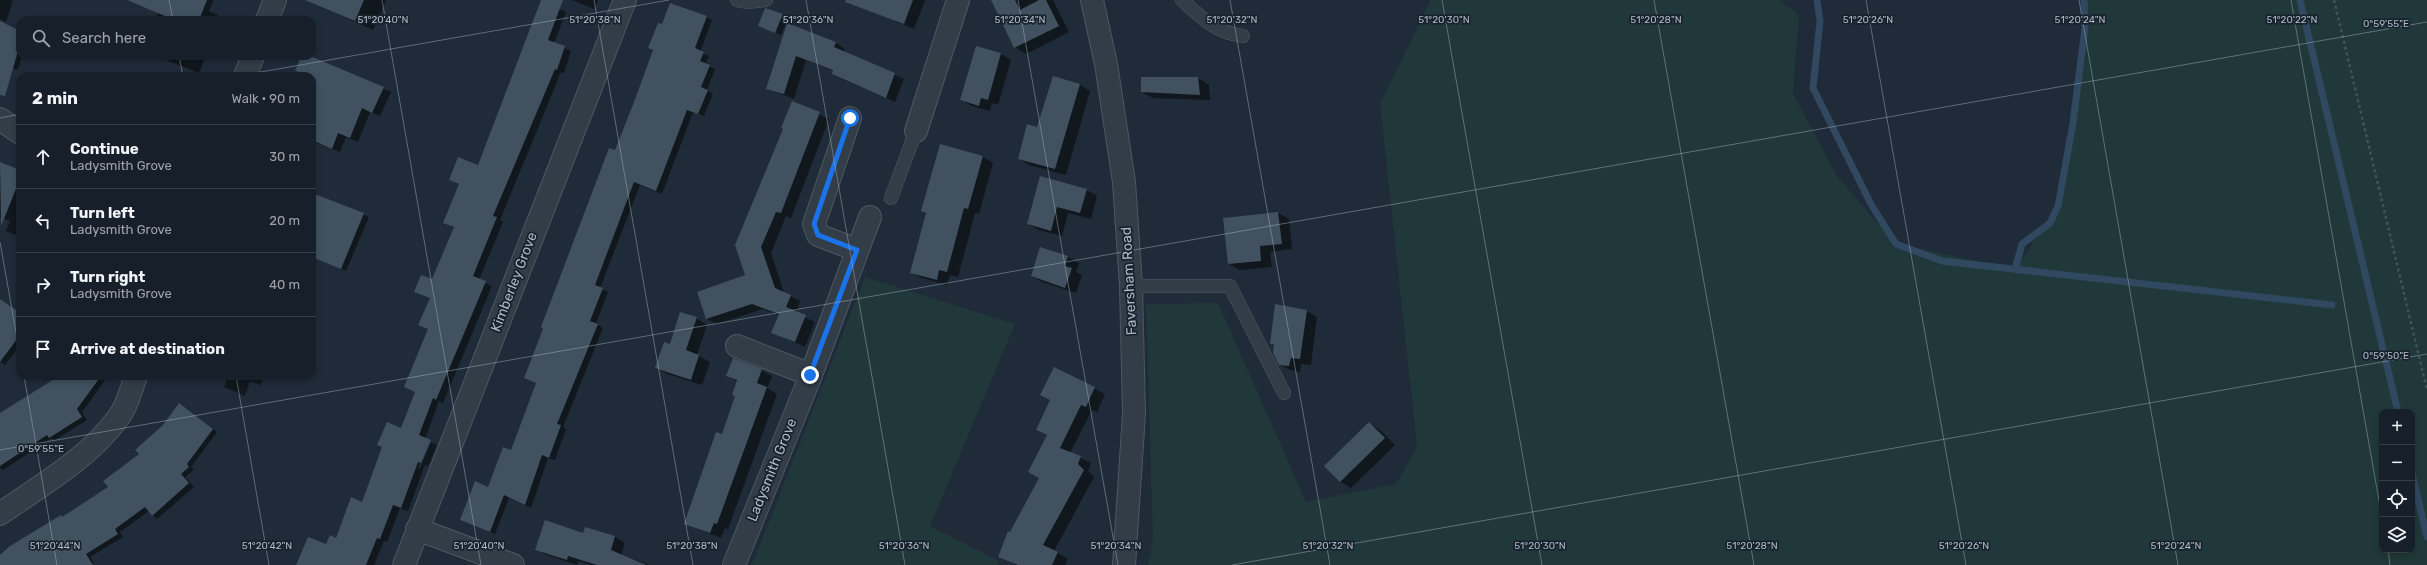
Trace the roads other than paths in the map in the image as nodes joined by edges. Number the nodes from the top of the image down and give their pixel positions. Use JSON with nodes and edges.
{"nodes":[{"id":1,"x":275,"y":0,"type":"edge"},
{"id":2,"x":625,"y":0,"type":"edge"},
{"id":3,"x":737,"y":0,"type":"edge"},
{"id":4,"x":766,"y":0,"type":"edge"},
{"id":5,"x":958,"y":0,"type":"edge"},
{"id":6,"x":1092,"y":0,"type":"edge"},
{"id":7,"x":1182,"y":0,"type":"edge"},
{"id":8,"x":269,"y":16,"type":"edge"},
{"id":9,"x":1243,"y":36,"type":"dead end"},
{"id":10,"x":251,"y":60,"type":"edge"},
{"id":11,"x":247,"y":72,"type":"edge"},
{"id":12,"x":850,"y":118,"type":"dead end"},
{"id":13,"x":0,"y":119,"type":"edge"},
{"id":14,"x":16,"y":130,"type":"edge"},
{"id":15,"x":916,"y":131,"type":"joint"},
{"id":16,"x":891,"y":198,"type":"dead end"},
{"id":17,"x":870,"y":217,"type":"dead end"},
{"id":18,"x":857,"y":250,"type":"junction"},
{"id":19,"x":1131,"y":286,"type":"junction"},
{"id":20,"x":737,"y":346,"type":"dead end"},
{"id":21,"x":810,"y":375,"type":"junction"},
{"id":22,"x":134,"y":380,"type":"edge"},
{"id":23,"x":1284,"y":393,"type":"dead end"},
{"id":24,"x":0,"y":514,"type":"edge"},
{"id":25,"x":417,"y":529,"type":"junction"},
{"id":26,"x":404,"y":565,"type":"edge"},
{"id":27,"x":513,"y":565,"type":"edge"},
{"id":28,"x":734,"y":565,"type":"edge"},
{"id":29,"x":1124,"y":565,"type":"edge"}],
"edges":[{"from":1,"to":8,"type":"street"},
{"from":2,"to":25,"type":"street","name":"Kimberley Grove"},
{"from":3,"to":4,"type":"lane"},
{"from":5,"to":15,"type":"street"},
{"from":6,"to":19,"type":"street","name":"Faversham Road"},
{"from":7,"to":9,"type":"lane"},
{"from":10,"to":11,"type":"street"},
{"from":12,"to":18,"type":"street"},
{"from":13,"to":14,"type":"street"},
{"from":15,"to":16,"type":"lane"},
{"from":17,"to":18,"type":"street","name":"Ladysmith Grove"},
{"from":18,"to":21,"type":"street","name":"Ladysmith Grove"},
{"from":19,"to":23,"type":"lane"},
{"from":19,"to":29,"type":"street","name":"Faversham Road"},
{"from":20,"to":21,"type":"street"},
{"from":21,"to":28,"type":"street","name":"Ladysmith Grove"},
{"from":22,"to":24,"type":"street"},
{"from":25,"to":26,"type":"street","name":"Kimberley Grove"},
{"from":25,"to":27,"type":"street"}]}
